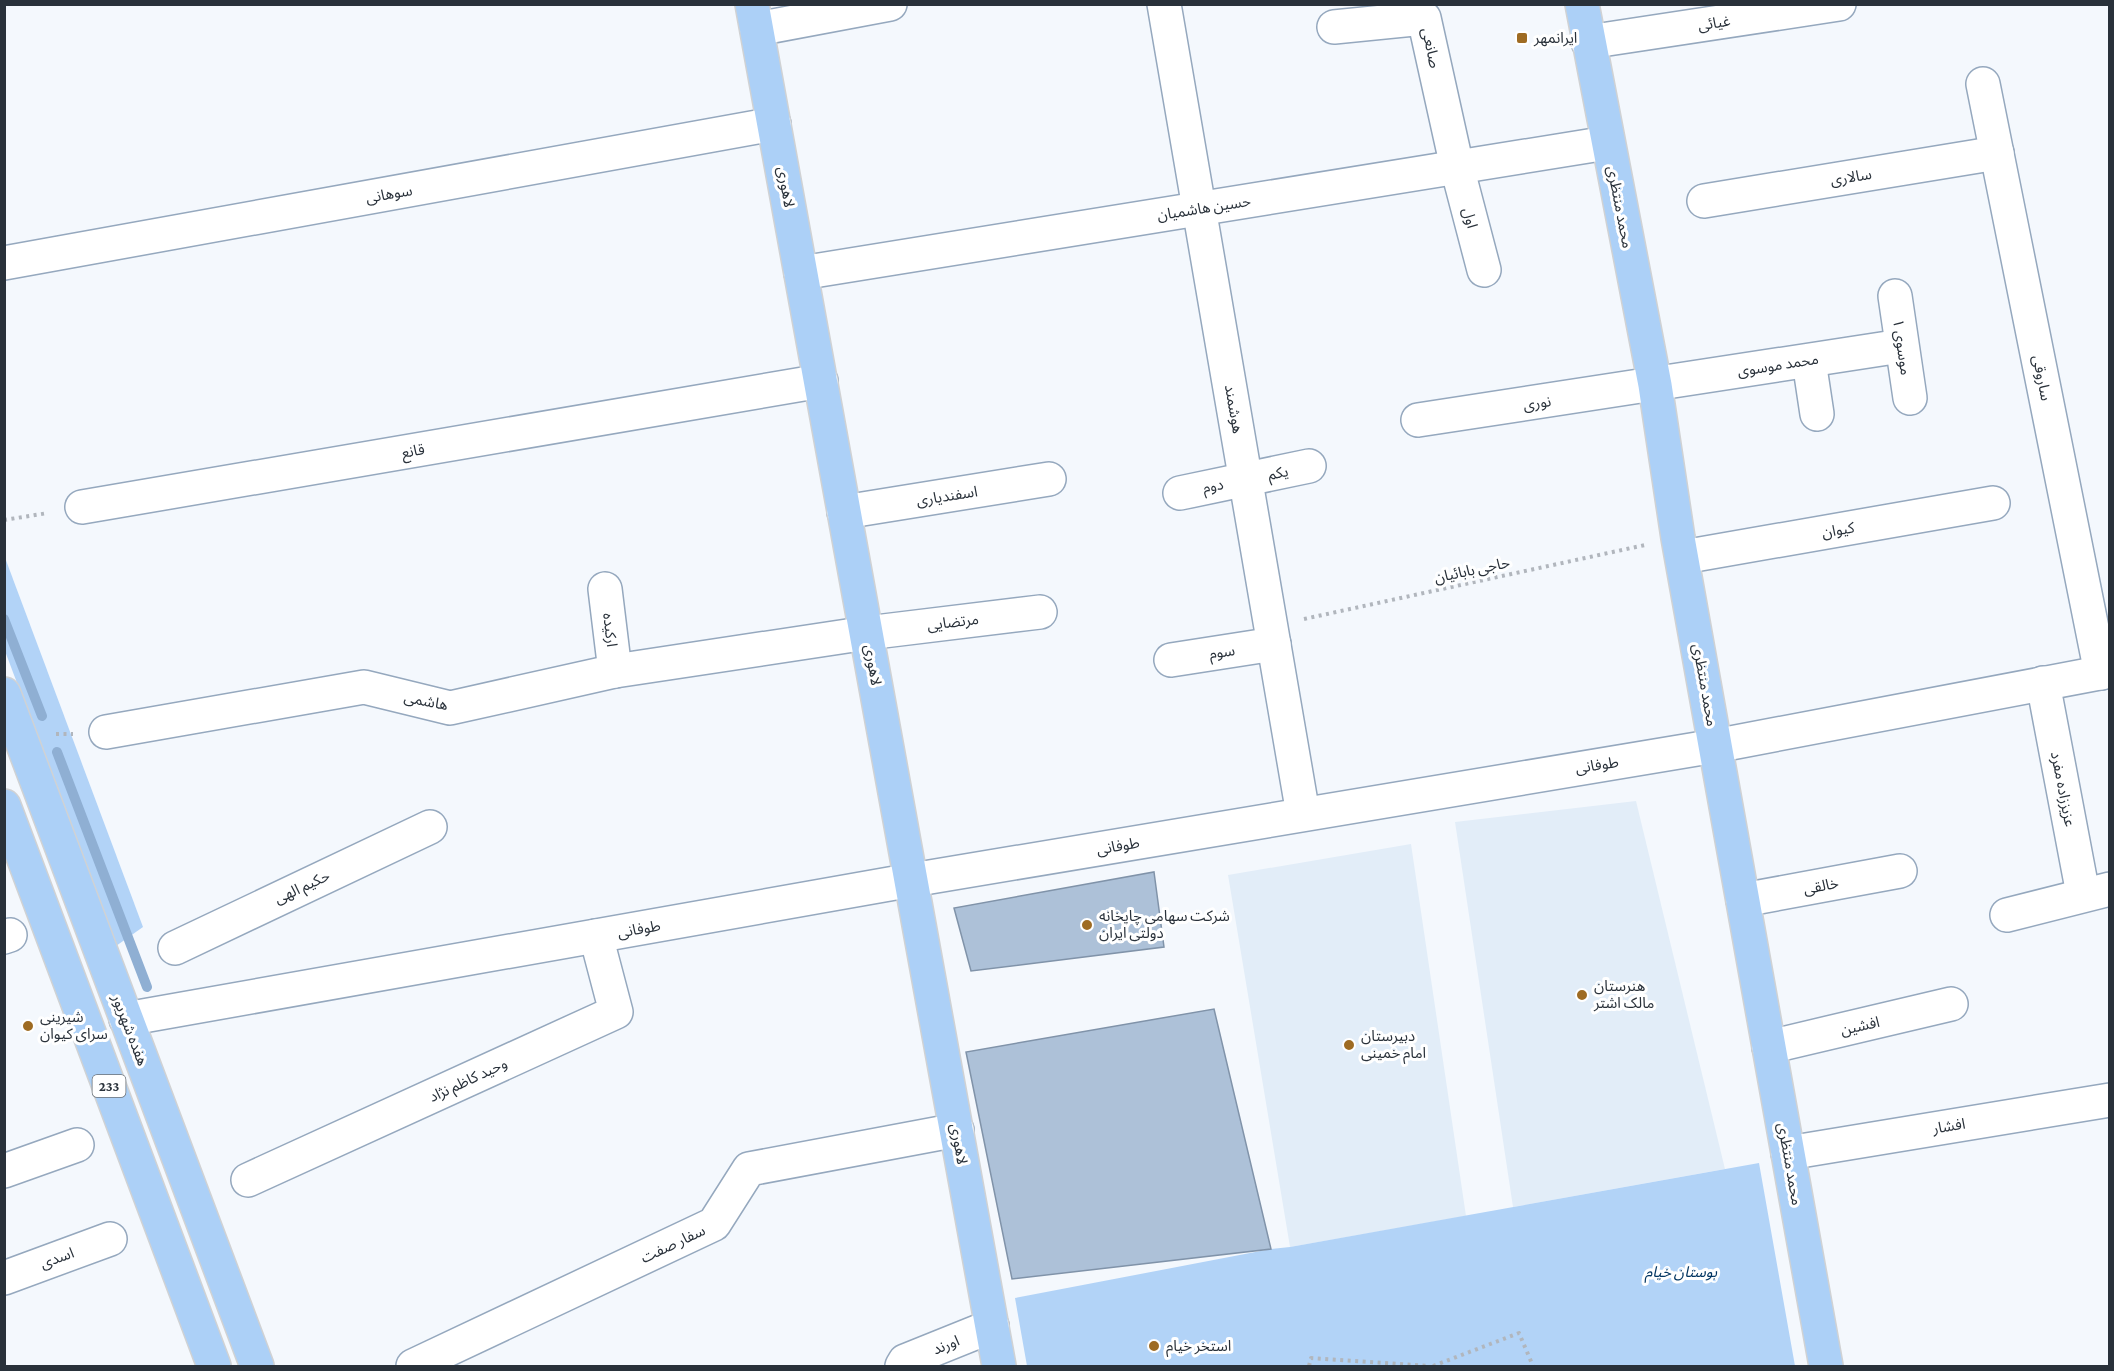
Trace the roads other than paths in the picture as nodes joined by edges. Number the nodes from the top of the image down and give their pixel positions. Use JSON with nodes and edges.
{"nodes":[{"id":1,"x":890,"y":4,"type":"edge"},
{"id":2,"x":1164,"y":4,"type":"edge"},
{"id":3,"x":1582,"y":4,"type":"edge"},
{"id":4,"x":1839,"y":4,"type":"edge"},
{"id":5,"x":755,"y":17,"type":"edge"},
{"id":6,"x":1334,"y":27,"type":"dead end"},
{"id":7,"x":1588,"y":42,"type":"junction"},
{"id":8,"x":1983,"y":84,"type":"dead end"},
{"id":9,"x":774,"y":124,"type":"junction"},
{"id":10,"x":1607,"y":143,"type":"junction"},
{"id":11,"x":1997,"y":153,"type":"junction"},
{"id":12,"x":1457,"y":167,"type":"junction"},
{"id":13,"x":1704,"y":201,"type":"dead end"},
{"id":14,"x":1199,"y":209,"type":"junction"},
{"id":15,"x":4,"y":263,"type":"edge"},
{"id":16,"x":1484,"y":270,"type":"dead end"},
{"id":17,"x":801,"y":273,"type":"junction"},
{"id":18,"x":1895,"y":296,"type":"dead end"},
{"id":19,"x":1901,"y":346,"type":"junction"},
{"id":20,"x":1809,"y":361,"type":"junction"},
{"id":21,"x":821,"y":381,"type":"junction"},
{"id":22,"x":1655,"y":385,"type":"junction"},
{"id":23,"x":1910,"y":398,"type":"dead end"},
{"id":24,"x":1816,"y":414,"type":"dead end"},
{"id":25,"x":1418,"y":420,"type":"dead end"},
{"id":26,"x":1310,"y":466,"type":"dead end"},
{"id":27,"x":1049,"y":479,"type":"dead end"},
{"id":28,"x":1246,"y":480,"type":"junction"},
{"id":29,"x":1180,"y":493,"type":"dead end"},
{"id":30,"x":1993,"y":503,"type":"dead end"},
{"id":31,"x":82,"y":507,"type":"road end"},
{"id":32,"x":844,"y":512,"type":"junction"},
{"id":33,"x":1681,"y":548,"type":"junction"},
{"id":34,"x":605,"y":589,"type":"dead end"},
{"id":35,"x":1040,"y":612,"type":"dead end"},
{"id":36,"x":867,"y":633,"type":"junction"},
{"id":37,"x":1273,"y":635,"type":"junction"},
{"id":38,"x":1171,"y":660,"type":"dead end"},
{"id":39,"x":615,"y":671,"type":"junction"},
{"id":40,"x":2105,"y":672,"type":"edge"},
{"id":41,"x":2043,"y":683,"type":"junction"},
{"id":42,"x":4,"y":694,"type":"edge"},
{"id":43,"x":106,"y":732,"type":"road end"},
{"id":44,"x":1715,"y":746,"type":"junction"},
{"id":45,"x":4,"y":806,"type":"edge"},
{"id":46,"x":1303,"y":814,"type":"junction"},
{"id":47,"x":430,"y":827,"type":"dead end"},
{"id":48,"x":1900,"y":871,"type":"dead end"},
{"id":49,"x":912,"y":880,"type":"junction"},
{"id":50,"x":2096,"y":892,"type":"edge"},
{"id":51,"x":1743,"y":900,"type":"junction"},
{"id":52,"x":2007,"y":915,"type":"dead end"},
{"id":53,"x":596,"y":936,"type":"junction"},
{"id":54,"x":175,"y":948,"type":"dead end"},
{"id":55,"x":1951,"y":1004,"type":"dead end"},
{"id":56,"x":126,"y":1019,"type":"junction"},
{"id":57,"x":1769,"y":1047,"type":"junction"},
{"id":58,"x":2109,"y":1100,"type":"edge"},
{"id":59,"x":957,"y":1130,"type":"junction"},
{"id":60,"x":77,"y":1145,"type":"dead end"},
{"id":61,"x":1788,"y":1153,"type":"junction"},
{"id":62,"x":4,"y":1171,"type":"edge"},
{"id":63,"x":248,"y":1180,"type":"dead end"},
{"id":64,"x":110,"y":1239,"type":"dead end"},
{"id":65,"x":4,"y":1278,"type":"edge"},
{"id":66,"x":992,"y":1326,"type":"junction"},
{"id":67,"x":214,"y":1366,"type":"edge"},
{"id":68,"x":257,"y":1366,"type":"edge"},
{"id":69,"x":413,"y":1366,"type":"edge"},
{"id":70,"x":902,"y":1366,"type":"edge"},
{"id":71,"x":999,"y":1366,"type":"edge"},
{"id":72,"x":1826,"y":1366,"type":"edge"}],
"edges":[{"from":1,"to":5,"type":"street"},
{"from":2,"to":14,"type":"street","name":"هوشمند"},
{"from":3,"to":7,"type":"main road","name":"محمد منتظری"},
{"from":4,"to":7,"type":"street","name":"غیائی"},
{"from":5,"to":9,"type":"main road","name":"لاهوری"},
{"from":6,"to":12,"type":"street","name":"صانعی"},
{"from":7,"to":10,"type":"main road","name":"محمد منتظری"},
{"from":8,"to":11,"type":"street","name":"ساروقی"},
{"from":9,"to":15,"type":"street","name":"سوهانی"},
{"from":9,"to":17,"type":"main road","name":"لاهوری"},
{"from":10,"to":12,"type":"street","name":"حسین هاشمیان"},
{"from":10,"to":22,"type":"main road","name":"محمد منتظری"},
{"from":11,"to":13,"type":"street","name":"سالاری"},
{"from":11,"to":40,"type":"street","name":"ساروقی"},
{"from":12,"to":14,"type":"street","name":"حسین هاشمیان"},
{"from":12,"to":16,"type":"street","name":"اول"},
{"from":14,"to":17,"type":"street","name":"حسین هاشمیان"},
{"from":14,"to":28,"type":"street","name":"هوشمند"},
{"from":17,"to":21,"type":"main road","name":"لاهوری"},
{"from":18,"to":19,"type":"street","name":"موسوی ۱"},
{"from":19,"to":20,"type":"street","name":"محمد موسوی"},
{"from":19,"to":23,"type":"street","name":"موسوی ۱"},
{"from":20,"to":22,"type":"street","name":"محمد موسوی"},
{"from":20,"to":24,"type":"street"},
{"from":21,"to":31,"type":"street","name":"قانع"},
{"from":21,"to":32,"type":"main road","name":"لاهوری"},
{"from":22,"to":25,"type":"street","name":"نوری"},
{"from":22,"to":33,"type":"main road","name":"محمد منتظری"},
{"from":26,"to":28,"type":"street","name":"یکم"},
{"from":27,"to":32,"type":"street","name":"اسفندیاری"},
{"from":28,"to":29,"type":"street","name":"دوم"},
{"from":28,"to":37,"type":"street","name":"هوشمند"},
{"from":30,"to":33,"type":"street","name":"کیوان"},
{"from":32,"to":36,"type":"main road","name":"لاهوری"},
{"from":33,"to":44,"type":"main road","name":"محمد منتظری"},
{"from":34,"to":39,"type":"street","name":"ارکیده"},
{"from":35,"to":36,"type":"street","name":"مرتضایی"},
{"from":36,"to":39,"type":"street","name":"هاشمی"},
{"from":36,"to":49,"type":"main road","name":"لاهوری"},
{"from":37,"to":38,"type":"street","name":"سوم"},
{"from":37,"to":46,"type":"street","name":"هوشمند"},
{"from":39,"to":43,"type":"street","name":"هاشمی"},
{"from":40,"to":41,"type":"street","name":"طوفانی"},
{"from":41,"to":44,"type":"street","name":"طوفانی"},
{"from":41,"to":50,"type":"street","name":"عزیززاده مفرد"},
{"from":42,"to":56,"type":"main road","name":"هفده شهریور","number":"233"},
{"from":44,"to":46,"type":"street","name":"طوفانی"},
{"from":44,"to":51,"type":"main road","name":"محمد منتظری"},
{"from":45,"to":67,"type":"main road","number":"233"},
{"from":46,"to":49,"type":"street","name":"طوفانی"},
{"from":47,"to":54,"type":"street","name":"حکیم الهی"},
{"from":48,"to":51,"type":"street","name":"خالقی"},
{"from":49,"to":53,"type":"street","name":"طوفانی"},
{"from":49,"to":59,"type":"main road","name":"لاهوری"},
{"from":50,"to":52,"type":"street"},
{"from":51,"to":57,"type":"main road","name":"محمد منتظری"},
{"from":53,"to":56,"type":"street","name":"طوفانی"},
{"from":53,"to":63,"type":"street","name":"وحید کاظم نژاد"},
{"from":55,"to":57,"type":"street","name":"افشین"},
{"from":56,"to":68,"type":"main road","name":"هفده شهریور","number":"233"},
{"from":57,"to":61,"type":"main road","name":"محمد منتظری"},
{"from":58,"to":61,"type":"street","name":"افشار"},
{"from":59,"to":66,"type":"main road","name":"لاهوری"},
{"from":59,"to":69,"type":"street","name":"سفار صفت"},
{"from":60,"to":62,"type":"street"},
{"from":61,"to":72,"type":"main road","name":"محمد منتظری"},
{"from":64,"to":65,"type":"street","name":"اسدی"},
{"from":66,"to":70,"type":"street","name":"اورند"},
{"from":66,"to":71,"type":"main road","name":"لاهوری"}]}
